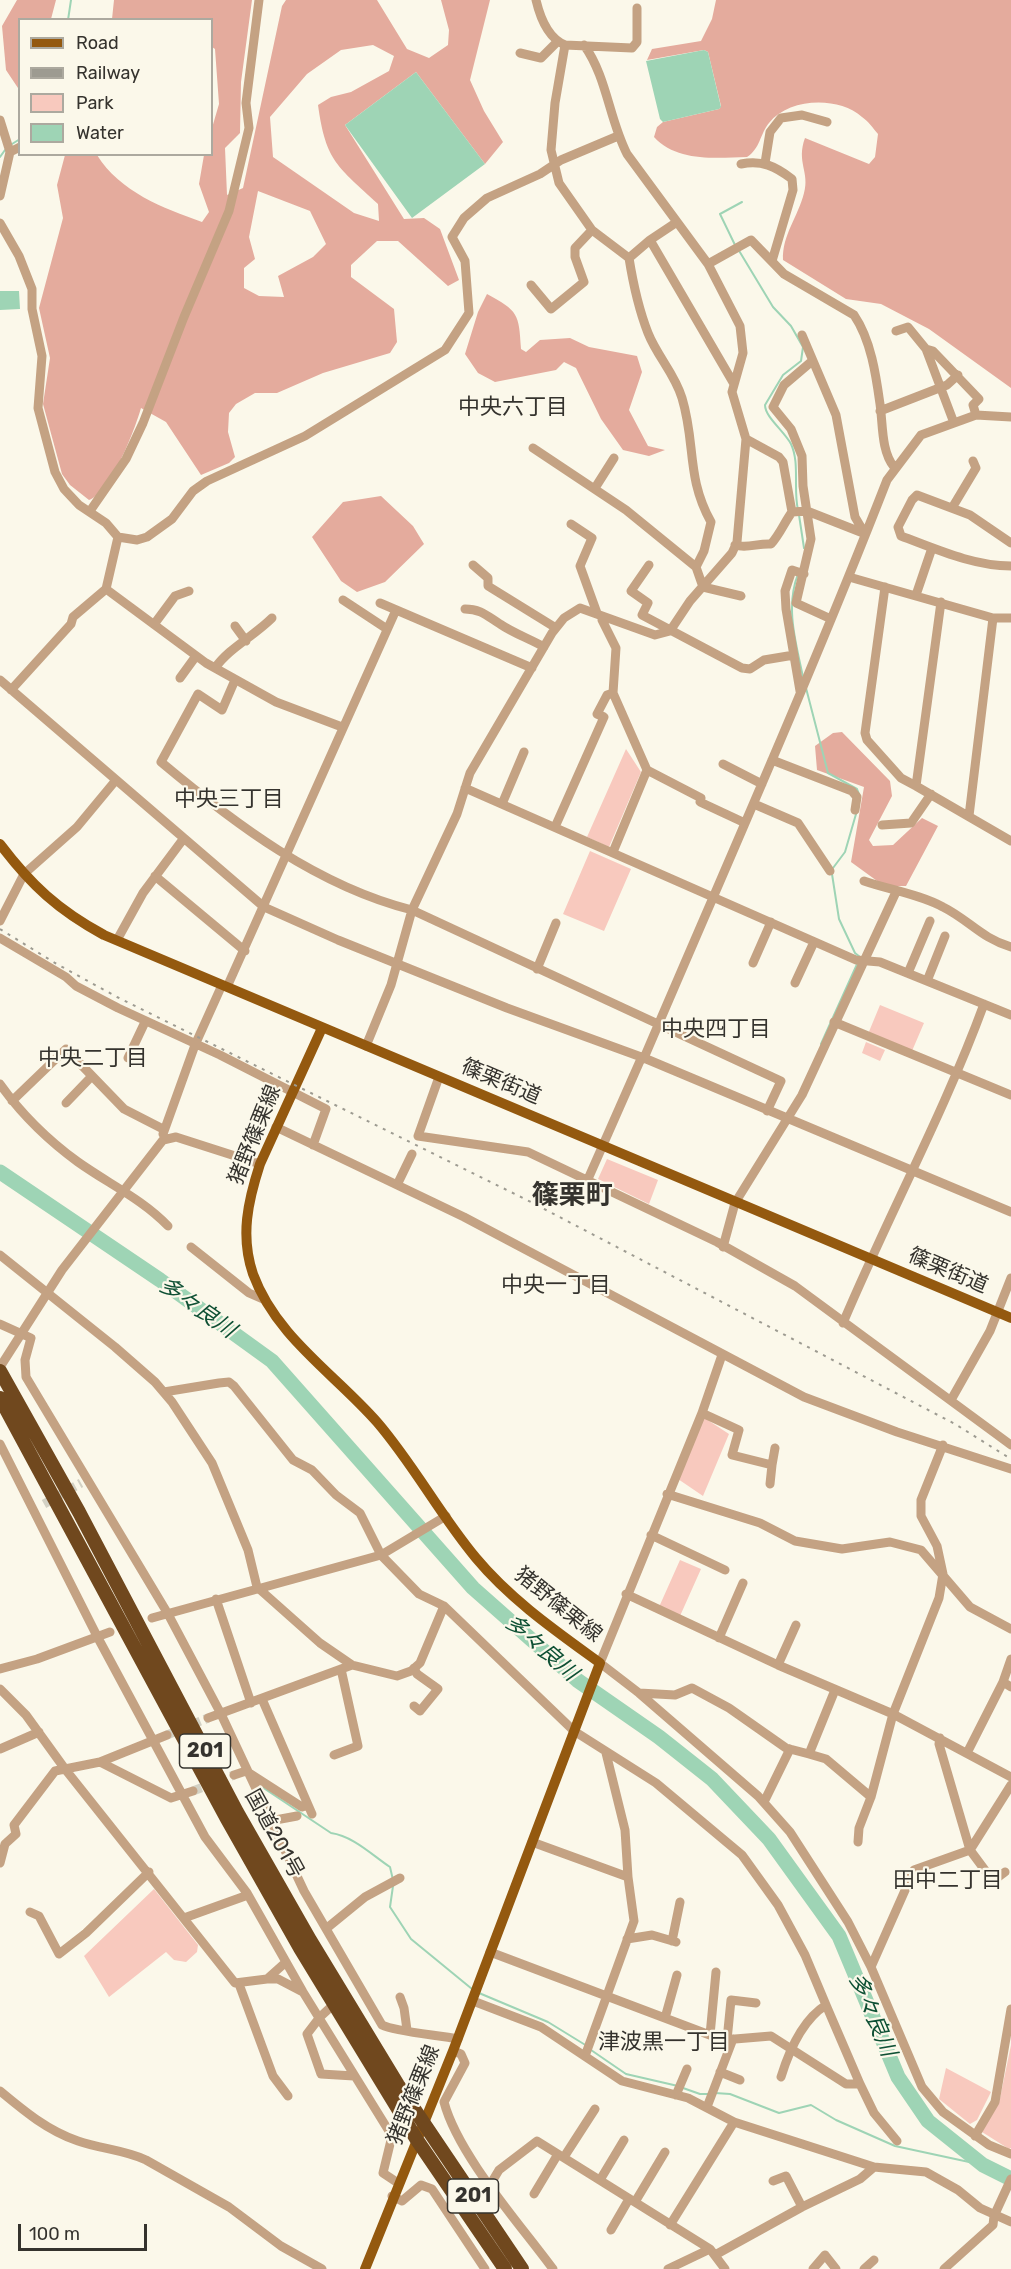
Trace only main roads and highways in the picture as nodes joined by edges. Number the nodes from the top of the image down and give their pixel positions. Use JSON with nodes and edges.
{"nodes":[{"id":1,"x":0,"y":844,"type":"edge"},
{"id":2,"x":322,"y":1028,"type":"junction"},
{"id":3,"x":1011,"y":1318,"type":"edge"},
{"id":4,"x":0,"y":1369,"type":"edge"},
{"id":5,"x":0,"y":1398,"type":"edge"},
{"id":6,"x":338,"y":2000,"type":"junction"},
{"id":7,"x":423,"y":2124,"type":"junction"},
{"id":8,"x":417,"y":2140,"type":"junction"},
{"id":9,"x":365,"y":2269,"type":"edge"},
{"id":10,"x":505,"y":2269,"type":"edge"},
{"id":11,"x":522,"y":2269,"type":"edge"}],
"edges":[{"from":1,"to":2,"type":"main road","name":"篠栗街道"},
{"from":2,"to":3,"type":"main road","name":"篠栗街道"},
{"from":2,"to":7,"type":"main road","name":"猪野篠栗線"},
{"from":4,"to":6,"type":"highway","name":"国道201号","number":"201"},
{"from":5,"to":6,"type":"highway","name":"国道201号","number":"201"},
{"from":6,"to":7,"type":"highway","name":"国道201号","number":"201"},
{"from":6,"to":8,"type":"highway","name":"国道201号","number":"201"},
{"from":7,"to":8,"type":"main road","name":"猪野篠栗線"},
{"from":7,"to":11,"type":"highway","name":"国道201号","number":"201"},
{"from":8,"to":9,"type":"main road","name":"猪野篠栗線"},
{"from":8,"to":10,"type":"highway","name":"国道201号","number":"201"}]}
